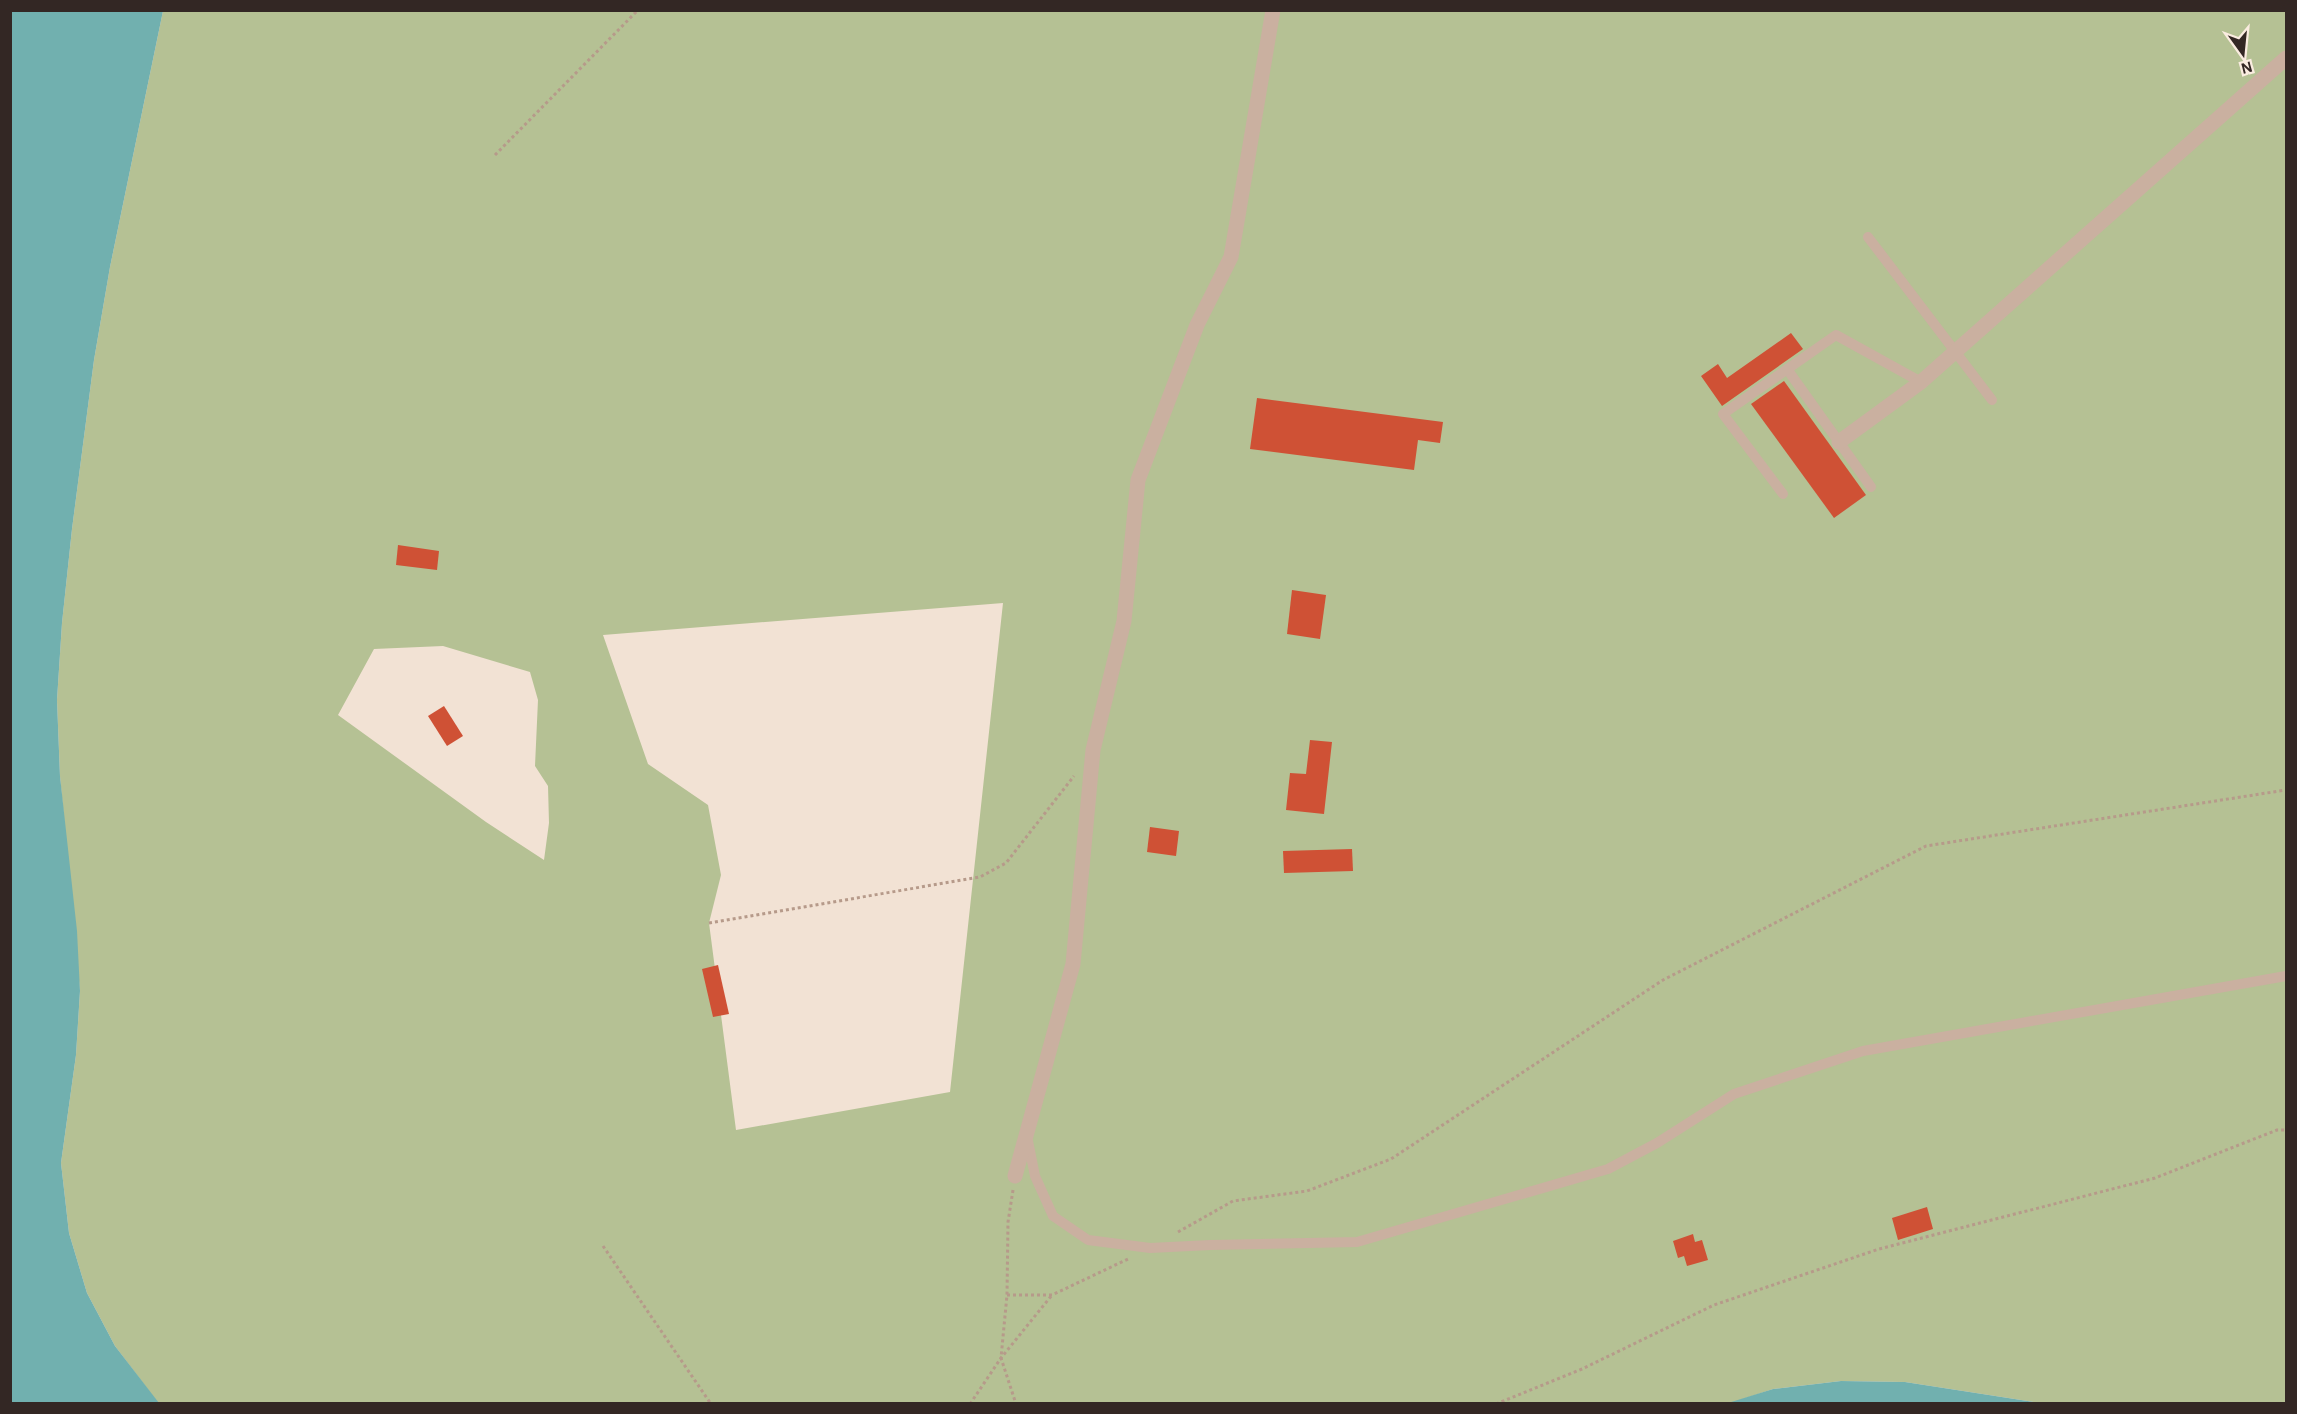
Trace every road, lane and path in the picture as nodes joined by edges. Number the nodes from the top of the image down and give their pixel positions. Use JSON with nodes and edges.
{"nodes":[{"id":1,"x":638,"y":10,"type":"edge"},
{"id":2,"x":1273,"y":10,"type":"edge"},
{"id":3,"x":2286,"y":58,"type":"edge"},
{"id":4,"x":495,"y":155,"type":"dead end"},
{"id":5,"x":1868,"y":237,"type":"dead end"},
{"id":6,"x":1955,"y":352,"type":"junction"},
{"id":7,"x":1787,"y":369,"type":"junction"},
{"id":8,"x":1922,"y":382,"type":"junction"},
{"id":9,"x":1992,"y":400,"type":"dead end"},
{"id":10,"x":1839,"y":442,"type":"junction"},
{"id":11,"x":1871,"y":487,"type":"dead end"},
{"id":12,"x":1783,"y":494,"type":"dead end"},
{"id":13,"x":1093,"y":750,"type":"junction"},
{"id":14,"x":2286,"y":790,"type":"edge"},
{"id":15,"x":709,"y":922,"type":"dead end"},
{"id":16,"x":2286,"y":976,"type":"edge"},
{"id":17,"x":1026,"y":1130,"type":"junction"},
{"id":18,"x":2286,"y":1130,"type":"edge"},
{"id":19,"x":1015,"y":1176,"type":"joint"},
{"id":20,"x":603,"y":1246,"type":"dead end"},
{"id":21,"x":1150,"y":1248,"type":"junction"},
{"id":22,"x":1007,"y":1295,"type":"junction"},
{"id":23,"x":1052,"y":1295,"type":"junction"},
{"id":24,"x":1001,"y":1358,"type":"junction"},
{"id":25,"x":711,"y":1404,"type":"edge"},
{"id":26,"x":970,"y":1404,"type":"edge"},
{"id":27,"x":1016,"y":1404,"type":"edge"},
{"id":28,"x":1496,"y":1404,"type":"edge"}],
"edges":[{"from":1,"to":4,"type":"path"},
{"from":2,"to":13,"type":"street"},
{"from":3,"to":6,"type":"street"},
{"from":5,"to":6,"type":"lane"},
{"from":6,"to":8,"type":"street"},
{"from":6,"to":9,"type":"lane"},
{"from":7,"to":8,"type":"lane"},
{"from":7,"to":10,"type":"lane"},
{"from":7,"to":12,"type":"lane"},
{"from":8,"to":10,"type":"street"},
{"from":10,"to":11,"type":"lane"},
{"from":13,"to":15,"type":"path"},
{"from":13,"to":17,"type":"street"},
{"from":14,"to":21,"type":"path"},
{"from":16,"to":21,"type":"lane"},
{"from":17,"to":19,"type":"street"},
{"from":17,"to":21,"type":"lane"},
{"from":18,"to":28,"type":"path"},
{"from":19,"to":22,"type":"path"},
{"from":20,"to":25,"type":"path"},
{"from":21,"to":23,"type":"path"},
{"from":22,"to":23,"type":"path"},
{"from":22,"to":24,"type":"path"},
{"from":23,"to":24,"type":"path"},
{"from":24,"to":26,"type":"path"},
{"from":24,"to":27,"type":"path"}]}
